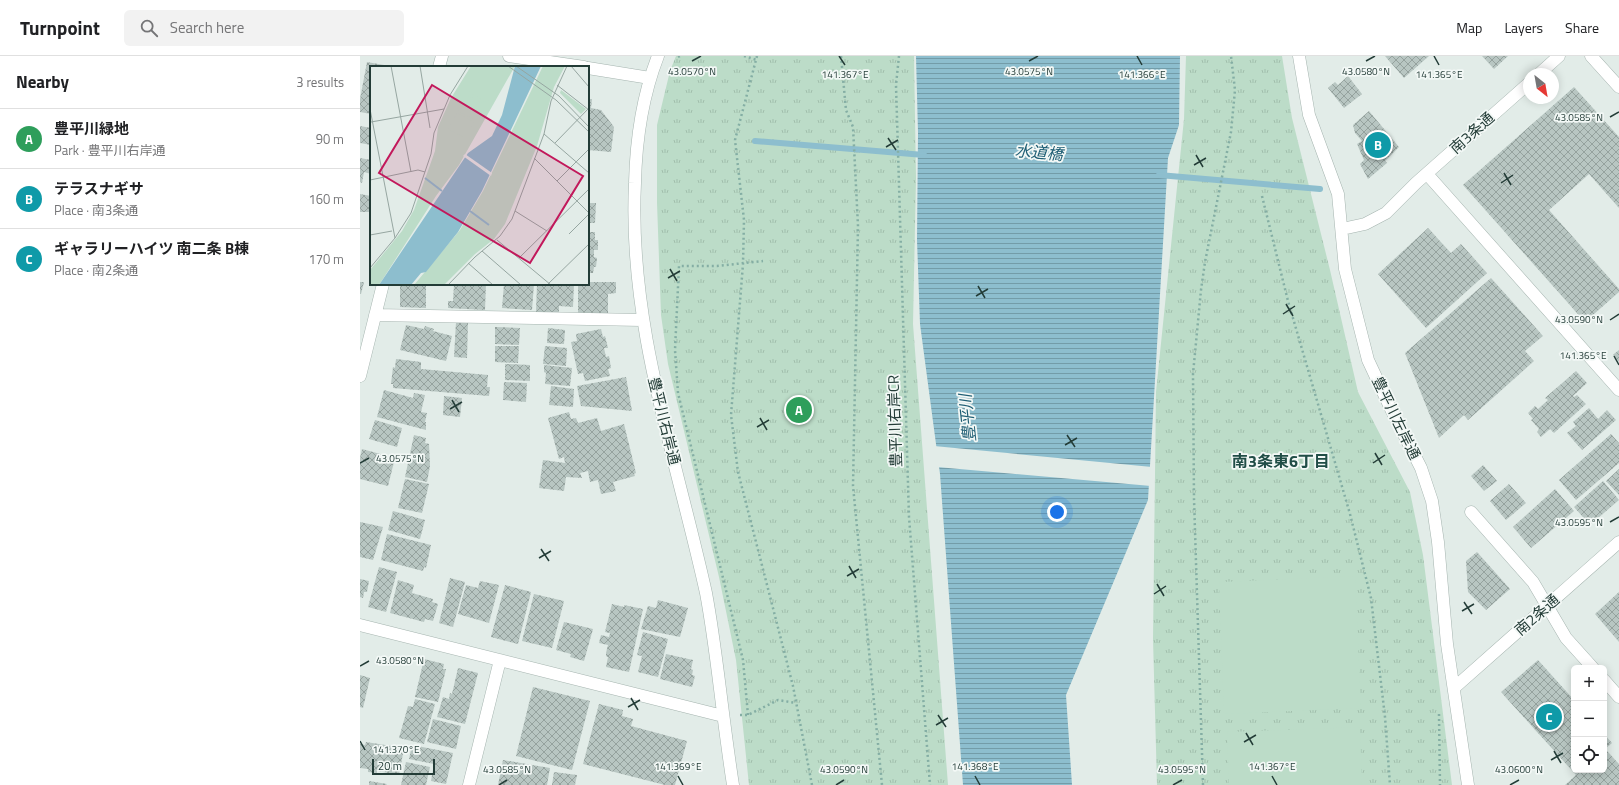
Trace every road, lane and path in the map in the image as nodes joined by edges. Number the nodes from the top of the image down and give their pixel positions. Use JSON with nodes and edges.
{"nodes":[{"id":1,"x":442,"y":56,"type":"edge"},
{"id":2,"x":509,"y":56,"type":"edge"},
{"id":3,"x":658,"y":56,"type":"edge"},
{"id":4,"x":744,"y":56,"type":"edge"},
{"id":5,"x":758,"y":56,"type":"edge"},
{"id":6,"x":841,"y":56,"type":"edge"},
{"id":7,"x":899,"y":56,"type":"edge"},
{"id":8,"x":1231,"y":56,"type":"edge"},
{"id":9,"x":1299,"y":56,"type":"edge"},
{"id":10,"x":1559,"y":56,"type":"edge"},
{"id":11,"x":1591,"y":56,"type":"edge"},
{"id":12,"x":757,"y":60,"type":"junction"},
{"id":13,"x":439,"y":66,"type":"edge"},
{"id":14,"x":577,"y":66,"type":"edge"},
{"id":15,"x":589,"y":68,"type":"edge"},
{"id":16,"x":1546,"y":68,"type":"edge"},
{"id":17,"x":650,"y":78,"type":"junction"},
{"id":18,"x":1619,"y":87,"type":"edge"},
{"id":19,"x":1523,"y":88,"type":"edge"},
{"id":20,"x":1427,"y":174,"type":"junction"},
{"id":21,"x":1262,"y":196,"type":"dead end"},
{"id":22,"x":1342,"y":229,"type":"junction"},
{"id":23,"x":763,"y":261,"type":"dead end"},
{"id":24,"x":743,"y":264,"type":"junction"},
{"id":25,"x":383,"y":285,"type":"edge"},
{"id":26,"x":375,"y":315,"type":"junction"},
{"id":27,"x":642,"y":320,"type":"junction"},
{"id":28,"x":360,"y":376,"type":"edge"},
{"id":29,"x":1619,"y":390,"type":"edge"},
{"id":30,"x":1471,"y":512,"type":"dead end"},
{"id":31,"x":1619,"y":542,"type":"edge"},
{"id":32,"x":1547,"y":606,"type":"junction"},
{"id":33,"x":360,"y":625,"type":"edge"},
{"id":34,"x":500,"y":660,"type":"junction"},
{"id":35,"x":1590,"y":665,"type":"edge"},
{"id":36,"x":1607,"y":683,"type":"edge"},
{"id":37,"x":1454,"y":688,"type":"junction"},
{"id":38,"x":1619,"y":697,"type":"edge"},
{"id":39,"x":796,"y":703,"type":"junction"},
{"id":40,"x":1439,"y":714,"type":"dead end"},
{"id":41,"x":748,"y":715,"type":"junction"},
{"id":42,"x":723,"y":716,"type":"junction"},
{"id":43,"x":468,"y":785,"type":"edge"},
{"id":44,"x":733,"y":785,"type":"edge"},
{"id":45,"x":812,"y":785,"type":"edge"},
{"id":46,"x":882,"y":785,"type":"edge"},
{"id":47,"x":930,"y":785,"type":"edge"},
{"id":48,"x":1203,"y":785,"type":"edge"},
{"id":49,"x":1390,"y":785,"type":"edge"},
{"id":50,"x":1440,"y":785,"type":"edge"},
{"id":51,"x":1468,"y":785,"type":"edge"}],
"edges":[{"from":1,"to":13,"type":"street"},
{"from":2,"to":14,"type":"street"},
{"from":3,"to":17,"type":"street","name":"豊平川右岸通"},
{"from":4,"to":12,"type":"path"},
{"from":5,"to":12,"type":"path"},
{"from":6,"to":46,"type":"path"},
{"from":7,"to":47,"type":"path","name":"豊平川右岸CR"},
{"from":8,"to":48,"type":"path"},
{"from":9,"to":22,"type":"street","name":"豊平川左岸通"},
{"from":10,"to":16,"type":"street"},
{"from":11,"to":18,"type":"street"},
{"from":12,"to":24,"type":"path"},
{"from":15,"to":17,"type":"street"},
{"from":17,"to":27,"type":"street","name":"豊平川右岸通"},
{"from":19,"to":20,"type":"street","name":"南3条通"},
{"from":20,"to":22,"type":"street","name":"南3条通"},
{"from":20,"to":29,"type":"street"},
{"from":21,"to":49,"type":"path"},
{"from":22,"to":37,"type":"street","name":"豊平川左岸通"},
{"from":23,"to":24,"type":"path"},
{"from":24,"to":39,"type":"path"},
{"from":24,"to":41,"type":"path"},
{"from":25,"to":26,"type":"street"},
{"from":26,"to":27,"type":"street"},
{"from":26,"to":28,"type":"street"},
{"from":27,"to":42,"type":"street","name":"豊平川右岸通"},
{"from":30,"to":32,"type":"street"},
{"from":31,"to":32,"type":"street","name":"南2条通"},
{"from":32,"to":35,"type":"street"},
{"from":32,"to":37,"type":"street","name":"南2条通"},
{"from":33,"to":34,"type":"street"},
{"from":34,"to":42,"type":"street"},
{"from":34,"to":43,"type":"street"},
{"from":36,"to":38,"type":"street"},
{"from":37,"to":51,"type":"street","name":"豊平川左岸通"},
{"from":39,"to":41,"type":"path"},
{"from":39,"to":45,"type":"path"},
{"from":40,"to":50,"type":"path"},
{"from":41,"to":42,"type":"path"},
{"from":42,"to":44,"type":"street","name":"豊平川右岸通"}]}
